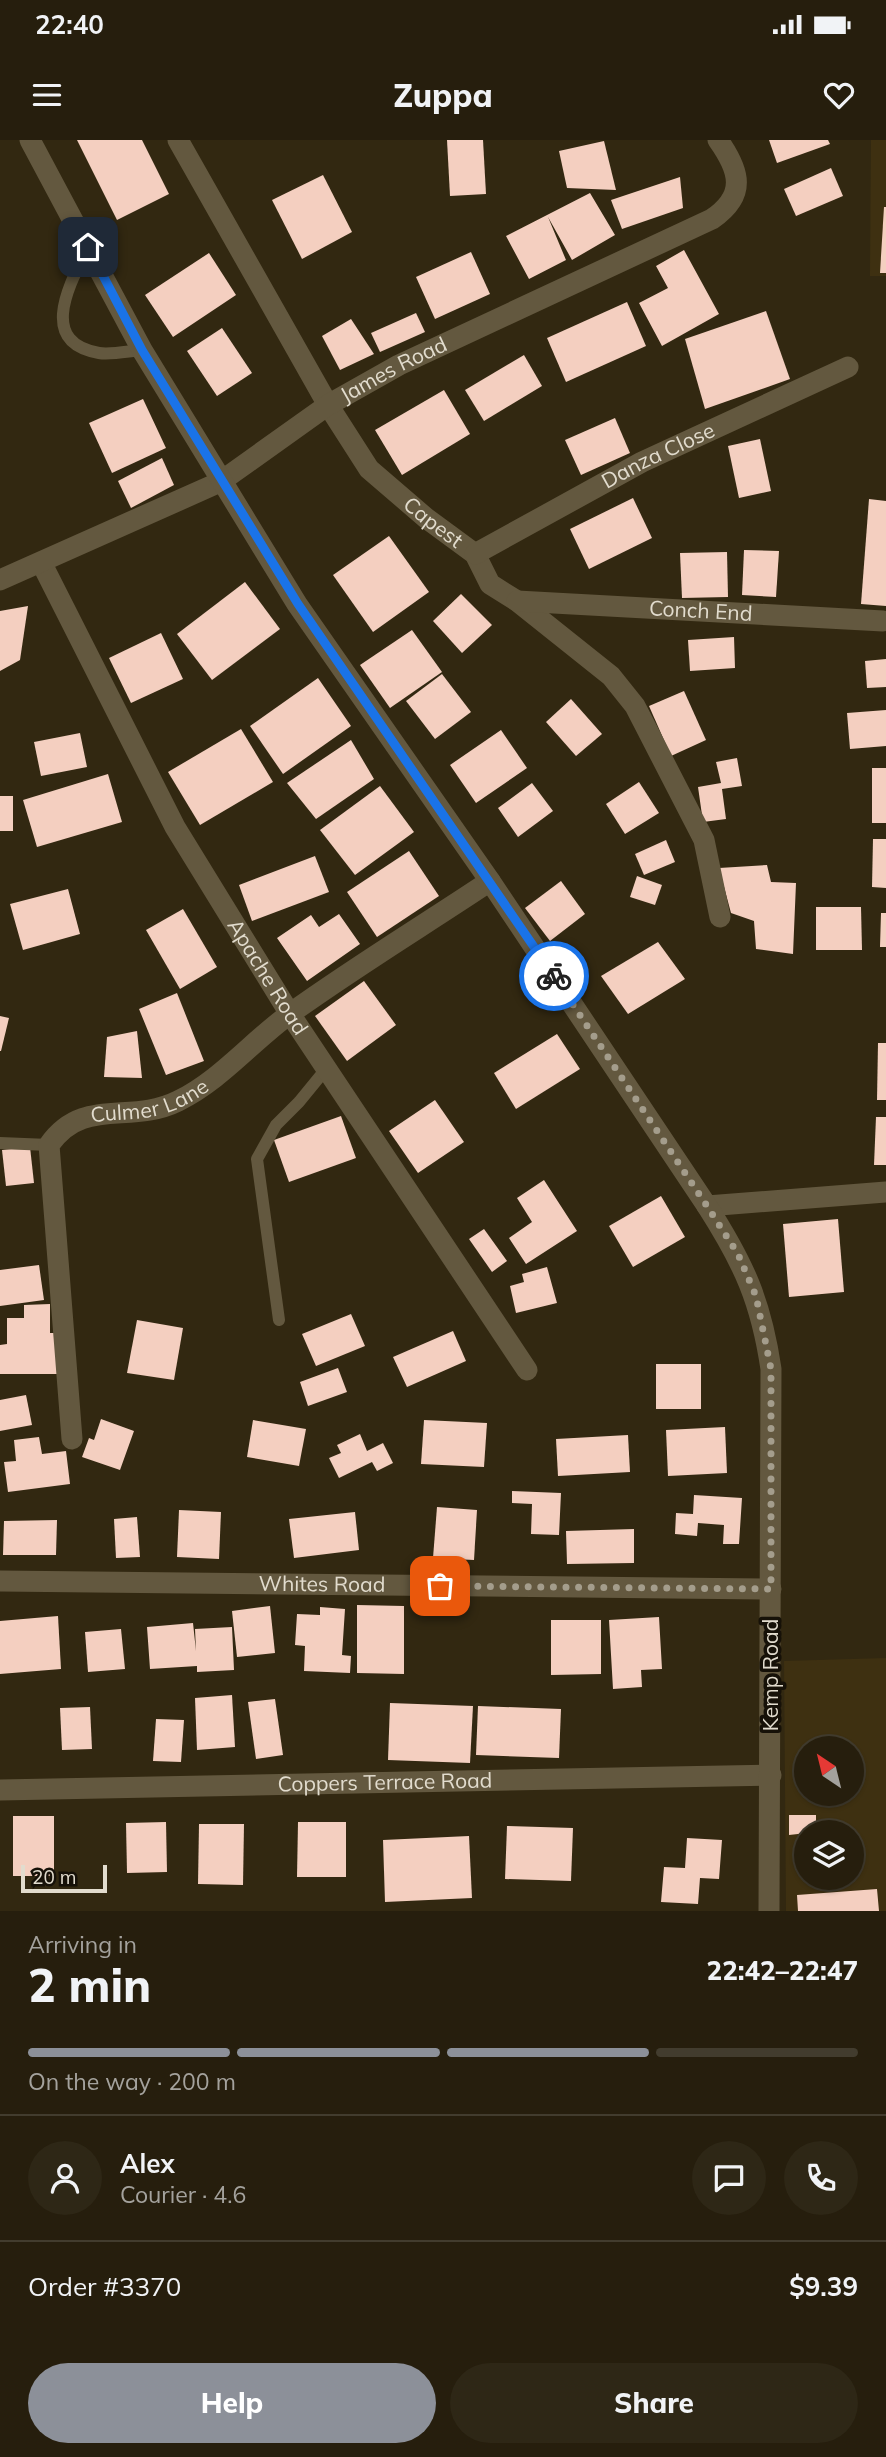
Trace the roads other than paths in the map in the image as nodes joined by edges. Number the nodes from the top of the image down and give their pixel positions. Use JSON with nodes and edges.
{"nodes":[{"id":1,"x":30,"y":140,"type":"edge"},
{"id":2,"x":178,"y":140,"type":"edge"},
{"id":3,"x":718,"y":140,"type":"edge"},
{"id":4,"x":88,"y":247,"type":"junction"},
{"id":5,"x":142,"y":350,"type":"junction"},
{"id":6,"x":848,"y":367,"type":"dead end"},
{"id":7,"x":328,"y":405,"type":"junction"},
{"id":8,"x":220,"y":482,"type":"junction"},
{"id":9,"x":475,"y":554,"type":"junction"},
{"id":10,"x":42,"y":564,"type":"junction"},
{"id":11,"x":0,"y":580,"type":"edge"},
{"id":12,"x":517,"y":601,"type":"junction"},
{"id":13,"x":883,"y":621,"type":"dead end"},
{"id":14,"x":490,"y":881,"type":"junction"},
{"id":15,"x":720,"y":917,"type":"dead end"},
{"id":16,"x":290,"y":1014,"type":"junction"},
{"id":17,"x":326,"y":1069,"type":"junction"},
{"id":18,"x":0,"y":1143,"type":"edge"},
{"id":19,"x":49,"y":1145,"type":"junction"},
{"id":20,"x":886,"y":1192,"type":"edge"},
{"id":21,"x":707,"y":1206,"type":"junction"},
{"id":22,"x":279,"y":1320,"type":"dead end"},
{"id":23,"x":527,"y":1370,"type":"dead end"},
{"id":24,"x":72,"y":1439,"type":"dead end"},
{"id":25,"x":0,"y":1581,"type":"edge"},
{"id":26,"x":771,"y":1589,"type":"junction"},
{"id":27,"x":771,"y":1774,"type":"junction"},
{"id":28,"x":0,"y":1790,"type":"edge"},
{"id":29,"x":769,"y":1911,"type":"edge"}],
"edges":[{"from":1,"to":4,"type":"street","name":"Kemp Road"},
{"from":2,"to":7,"type":"street","name":"Capest"},
{"from":3,"to":7,"type":"street","name":"James Road"},
{"from":4,"to":5,"type":"street","name":"Kemp Road"},
{"from":4,"to":5,"type":"lane"},
{"from":5,"to":8,"type":"street","name":"Kemp Road"},
{"from":6,"to":9,"type":"street","name":"Danza Close"},
{"from":7,"to":8,"type":"street","name":"James Road"},
{"from":7,"to":9,"type":"street","name":"Capest"},
{"from":8,"to":10,"type":"street","name":"James Road"},
{"from":8,"to":14,"type":"street","name":"Kemp Road"},
{"from":9,"to":12,"type":"street","name":"Capest"},
{"from":10,"to":11,"type":"street","name":"James Road"},
{"from":10,"to":16,"type":"street","name":"Apache Road"},
{"from":12,"to":13,"type":"street","name":"Conch End"},
{"from":12,"to":15,"type":"street","name":"Capest"},
{"from":14,"to":16,"type":"street","name":"Culmer Lane"},
{"from":14,"to":21,"type":"street","name":"Kemp Road"},
{"from":16,"to":17,"type":"street","name":"Apache Road"},
{"from":16,"to":19,"type":"street","name":"Culmer Lane"},
{"from":17,"to":22,"type":"lane"},
{"from":17,"to":23,"type":"street","name":"Apache Road"},
{"from":18,"to":19,"type":"lane"},
{"from":19,"to":24,"type":"street"},
{"from":20,"to":21,"type":"street"},
{"from":21,"to":26,"type":"street","name":"Kemp Road"},
{"from":25,"to":26,"type":"street","name":"Whites Road"},
{"from":26,"to":27,"type":"street","name":"Kemp Road"},
{"from":27,"to":28,"type":"street","name":"Coppers Terrace Road"},
{"from":27,"to":29,"type":"street","name":"Kemp Road"}]}
